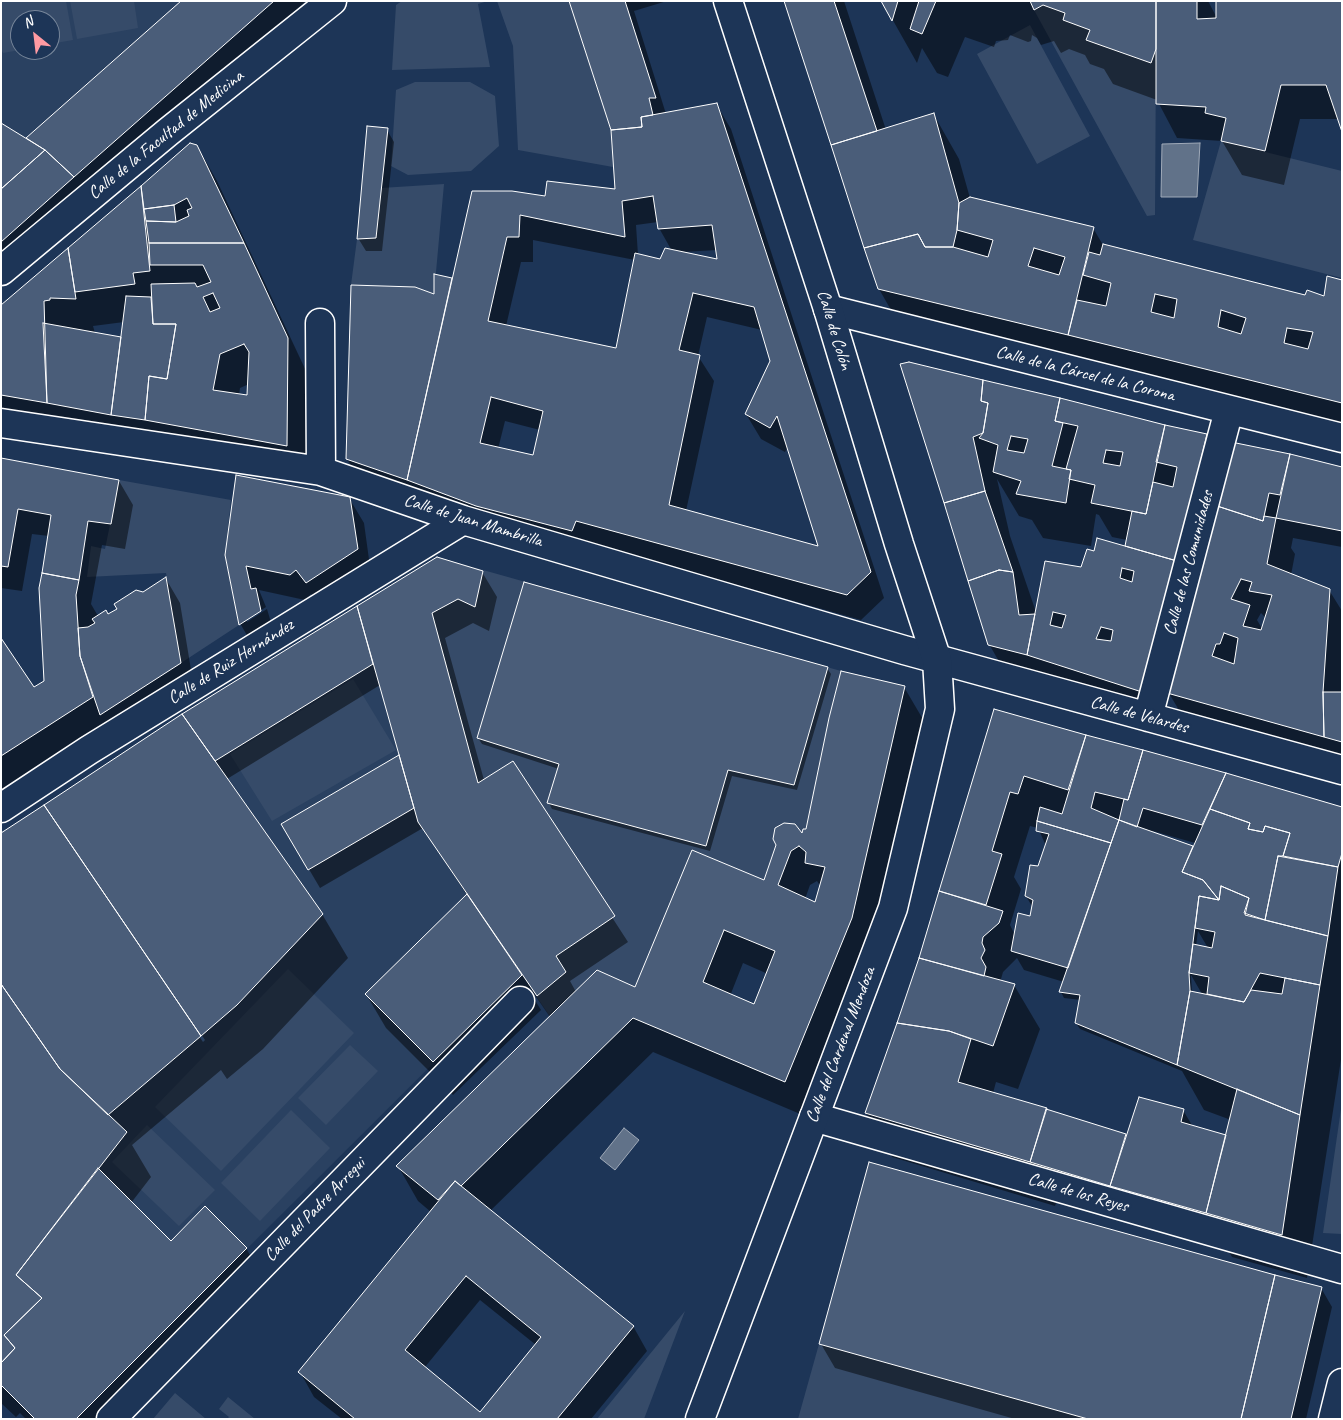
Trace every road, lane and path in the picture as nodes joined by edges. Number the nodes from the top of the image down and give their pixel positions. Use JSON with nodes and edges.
{"nodes":[{"id":1,"x":332,"y":1,"type":"edge"},
{"id":2,"x":728,"y":1,"type":"edge"},
{"id":3,"x":1,"y":271,"type":"edge"},
{"id":4,"x":828,"y":309,"type":"junction"},
{"id":5,"x":320,"y":323,"type":"dead end"},
{"id":6,"x":1229,"y":410,"type":"junction"},
{"id":7,"x":1,"y":422,"type":"edge"},
{"id":8,"x":1342,"y":438,"type":"edge"},
{"id":9,"x":321,"y":471,"type":"junction"},
{"id":10,"x":463,"y":520,"type":"junction"},
{"id":11,"x":937,"y":660,"type":"junction"},
{"id":12,"x":1148,"y":717,"type":"junction"},
{"id":13,"x":1342,"y":770,"type":"edge"},
{"id":14,"x":1,"y":808,"type":"edge"},
{"id":15,"x":520,"y":1001,"type":"dead end"},
{"id":16,"x":814,"y":1117,"type":"junction"},
{"id":17,"x":1342,"y":1269,"type":"edge"},
{"id":18,"x":1342,"y":1383,"type":"edge"},
{"id":19,"x":111,"y":1419,"type":"edge"},
{"id":20,"x":700,"y":1419,"type":"edge"},
{"id":21,"x":1333,"y":1419,"type":"edge"}],
"edges":[{"from":1,"to":3,"type":"street","name":"Calle de la Facultad de Medicina"},
{"from":2,"to":4,"type":"street","name":"Calle de Colón"},
{"from":4,"to":6,"type":"street","name":"Calle de la Cárcel de la Corona"},
{"from":4,"to":11,"type":"street","name":"Calle de Colón"},
{"from":5,"to":9,"type":"street"},
{"from":6,"to":8,"type":"street","name":"Calle de la Cárcel de la Corona"},
{"from":6,"to":12,"type":"street","name":"Calle de las Comunidades"},
{"from":7,"to":9,"type":"street","name":"Calle de Juan Mambrilla"},
{"from":9,"to":10,"type":"street","name":"Calle de Juan Mambrilla"},
{"from":10,"to":11,"type":"street","name":"Calle de Juan Mambrilla"},
{"from":10,"to":14,"type":"street","name":"Calle de Ruiz Hernández"},
{"from":11,"to":12,"type":"street","name":"Calle de Velardes"},
{"from":11,"to":16,"type":"street","name":"Calle del Cardenal Mendoza"},
{"from":12,"to":13,"type":"street","name":"Calle de Velardes"},
{"from":15,"to":19,"type":"street","name":"Calle del Padre Arregui"},
{"from":16,"to":17,"type":"street","name":"Calle de los Reyes"},
{"from":16,"to":20,"type":"street","name":"Calle del Cardenal Mendoza"},
{"from":18,"to":21,"type":"street"}]}
